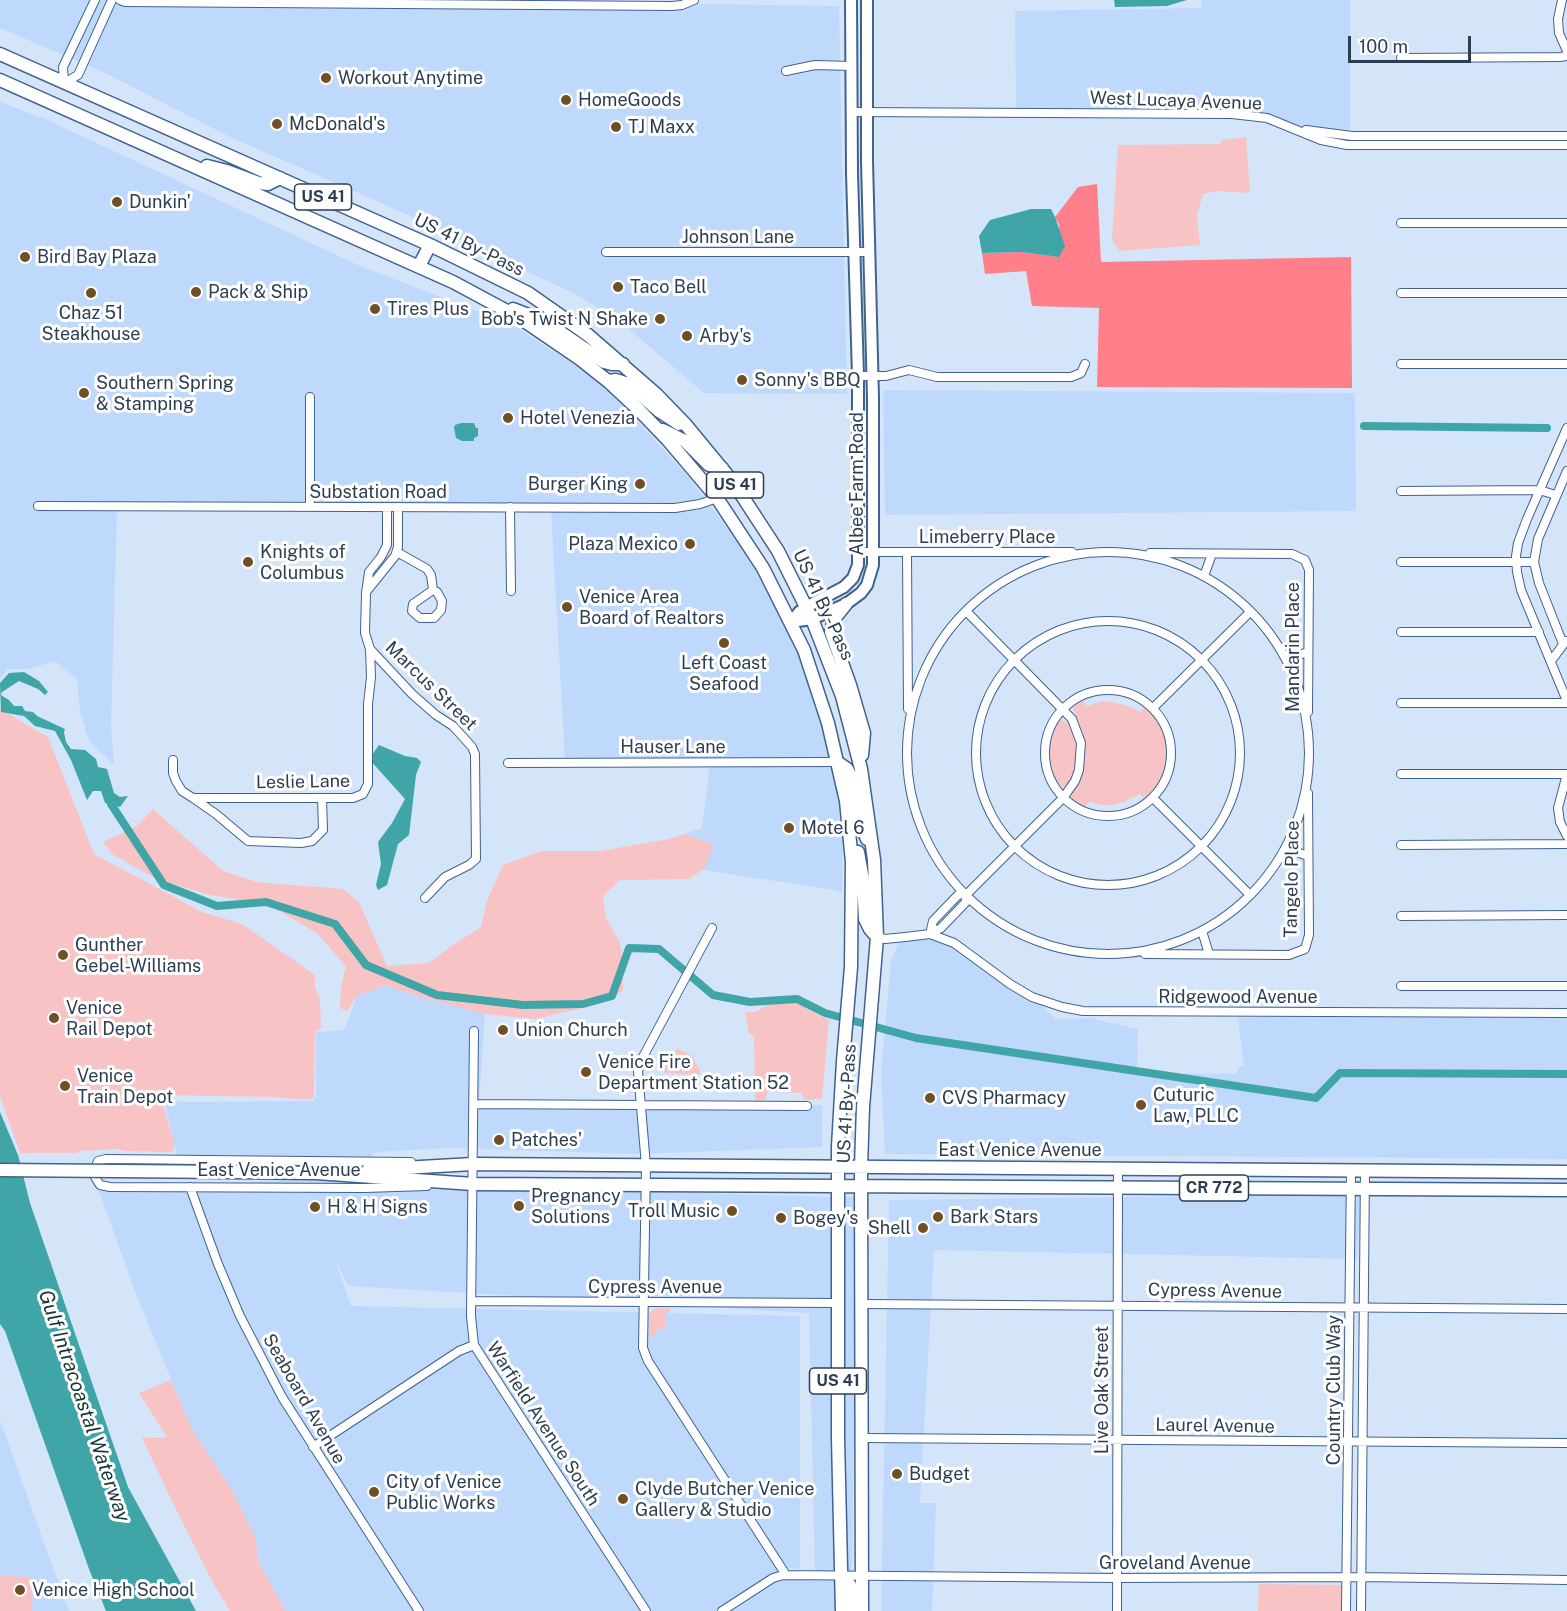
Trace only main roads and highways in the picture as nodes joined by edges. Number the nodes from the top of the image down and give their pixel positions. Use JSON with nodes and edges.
{"nodes":[{"id":1,"x":851,"y":0,"type":"edge"},
{"id":2,"x":867,"y":0,"type":"edge"},
{"id":3,"x":0,"y":54,"type":"edge"},
{"id":4,"x":0,"y":80,"type":"edge"},
{"id":5,"x":64,"y":83,"type":"junction"},
{"id":6,"x":55,"y":103,"type":"junction"},
{"id":7,"x":185,"y":162,"type":"junction"},
{"id":8,"x":280,"y":178,"type":"junction"},
{"id":9,"x":430,"y":245,"type":"junction"},
{"id":10,"x":419,"y":266,"type":"junction"},
{"id":11,"x":492,"y":302,"type":"junction"},
{"id":12,"x":623,"y":364,"type":"junction"},
{"id":13,"x":608,"y":381,"type":"junction"},
{"id":14,"x":656,"y":427,"type":"junction"},
{"id":15,"x":692,"y":433,"type":"junction"},
{"id":16,"x":874,"y":458,"type":"junction"},
{"id":17,"x":858,"y":459,"type":"junction"},
{"id":18,"x":722,"y":468,"type":"junction"},
{"id":19,"x":846,"y":604,"type":"junction"},
{"id":20,"x":806,"y":606,"type":"junction"},
{"id":21,"x":812,"y":619,"type":"junction"},
{"id":22,"x":791,"y":622,"type":"junction"},
{"id":23,"x":837,"y":762,"type":"junction"},
{"id":24,"x":861,"y":769,"type":"junction"},
{"id":25,"x":850,"y":838,"type":"junction"},
{"id":26,"x":872,"y":848,"type":"junction"},
{"id":27,"x":876,"y":937,"type":"junction"},
{"id":28,"x":861,"y":1167,"type":"junction"},
{"id":29,"x":838,"y":1168,"type":"junction"},
{"id":30,"x":0,"y":1170,"type":"edge"},
{"id":31,"x":1567,"y":1172,"type":"edge"},
{"id":32,"x":316,"y":1173,"type":"junction"},
{"id":33,"x":838,"y":1186,"type":"junction"},
{"id":34,"x":861,"y":1186,"type":"junction"},
{"id":35,"x":1567,"y":1190,"type":"edge"},
{"id":36,"x":841,"y":1575,"type":"junction"},
{"id":37,"x":842,"y":1611,"type":"edge"},
{"id":38,"x":852,"y":1611,"type":"edge"},
{"id":39,"x":862,"y":1611,"type":"edge"}],
"edges":[{"from":1,"to":17,"type":"main road","name":"Albee Farm Road"},
{"from":2,"to":16,"type":"main road","name":"Albee Farm Road"},
{"from":3,"to":5,"type":"main road","name":"US 41 By-Pass","number":"US 41"},
{"from":4,"to":6,"type":"main road","name":"US 41 By-Pass","number":"US 41"},
{"from":5,"to":6,"type":"main road"},
{"from":5,"to":8,"type":"main road","name":"US 41 By-Pass","number":"US 41"},
{"from":6,"to":7,"type":"main road","name":"US 41 By-Pass","number":"US 41"},
{"from":7,"to":8,"type":"main road"},
{"from":7,"to":10,"type":"main road","name":"US 41 By-Pass","number":"US 41"},
{"from":8,"to":9,"type":"main road","name":"US 41 By-Pass","number":"US 41"},
{"from":9,"to":10,"type":"main road"},
{"from":9,"to":12,"type":"main road","name":"US 41 By-Pass","number":"US 41"},
{"from":10,"to":11,"type":"main road","name":"US 41 By-Pass","number":"US 41"},
{"from":11,"to":12,"type":"main road"},
{"from":11,"to":13,"type":"main road","name":"US 41 By-Pass","number":"US 41"},
{"from":12,"to":15,"type":"main road","name":"US 41 By-Pass","number":"US 41"},
{"from":13,"to":14,"type":"main road","name":"US 41 By-Pass","number":"US 41"},
{"from":13,"to":15,"type":"main road"},
{"from":14,"to":18,"type":"main road"},
{"from":14,"to":22,"type":"main road","name":"US 41 By-Pass","number":"US 41"},
{"from":15,"to":18,"type":"main road","name":"US 41 By-Pass","number":"US 41"},
{"from":16,"to":17,"type":"main road"},
{"from":16,"to":19,"type":"main road","name":"Albee Farm Road"},
{"from":17,"to":20,"type":"main road","name":"Albee Farm Road"},
{"from":18,"to":20,"type":"main road","name":"US 41 By-Pass","number":"US 41"},
{"from":19,"to":21,"type":"main road","name":"Albee Farm Road"},
{"from":19,"to":24,"type":"main road"},
{"from":20,"to":21,"type":"main road","name":"US 41 By-Pass","number":"US 41"},
{"from":20,"to":22,"type":"main road","name":"Albee Farm Road"},
{"from":21,"to":22,"type":"main road","name":"Albee Farm Road"},
{"from":21,"to":24,"type":"main road","name":"US 41 By-Pass","number":"US 41"},
{"from":22,"to":23,"type":"main road","name":"US 41 By-Pass","number":"US 41"},
{"from":23,"to":25,"type":"main road","name":"US 41 By-Pass","number":"US 41"},
{"from":23,"to":26,"type":"main road"},
{"from":24,"to":26,"type":"main road","name":"US 41 By-Pass","number":"US 41"},
{"from":25,"to":27,"type":"main road"},
{"from":25,"to":29,"type":"main road","name":"US 41 By-Pass","number":"US 41"},
{"from":26,"to":27,"type":"main road","name":"US 41 By-Pass","number":"US 41"},
{"from":27,"to":28,"type":"main road","name":"US 41 By-Pass","number":"US 41"},
{"from":28,"to":29,"type":"main road","name":"East Venice Avenue","number":"CR 772"},
{"from":28,"to":31,"type":"main road","name":"East Venice Avenue","number":"CR 772"},
{"from":28,"to":34,"type":"main road","name":"US 41 By-Pass","number":"US 41"},
{"from":29,"to":32,"type":"main road","name":"East Venice Avenue"},
{"from":29,"to":33,"type":"main road","name":"US 41 By-Pass","number":"US 41"},
{"from":30,"to":32,"type":"main road","name":"East Venice Avenue","bridge":true},
{"from":32,"to":33,"type":"main road","name":"East Venice Avenue"},
{"from":33,"to":34,"type":"main road","name":"East Venice Avenue","number":"CR 772"},
{"from":33,"to":36,"type":"main road","name":"US 41 By-Pass","number":"US 41"},
{"from":34,"to":35,"type":"main road","name":"East Venice Avenue","number":"CR 772"},
{"from":34,"to":39,"type":"main road","name":"US 41 By-Pass","number":"US 41"},
{"from":36,"to":37,"type":"main road","name":"US 41 By-Pass","number":"US 41"},
{"from":36,"to":38,"type":"main road"}]}
